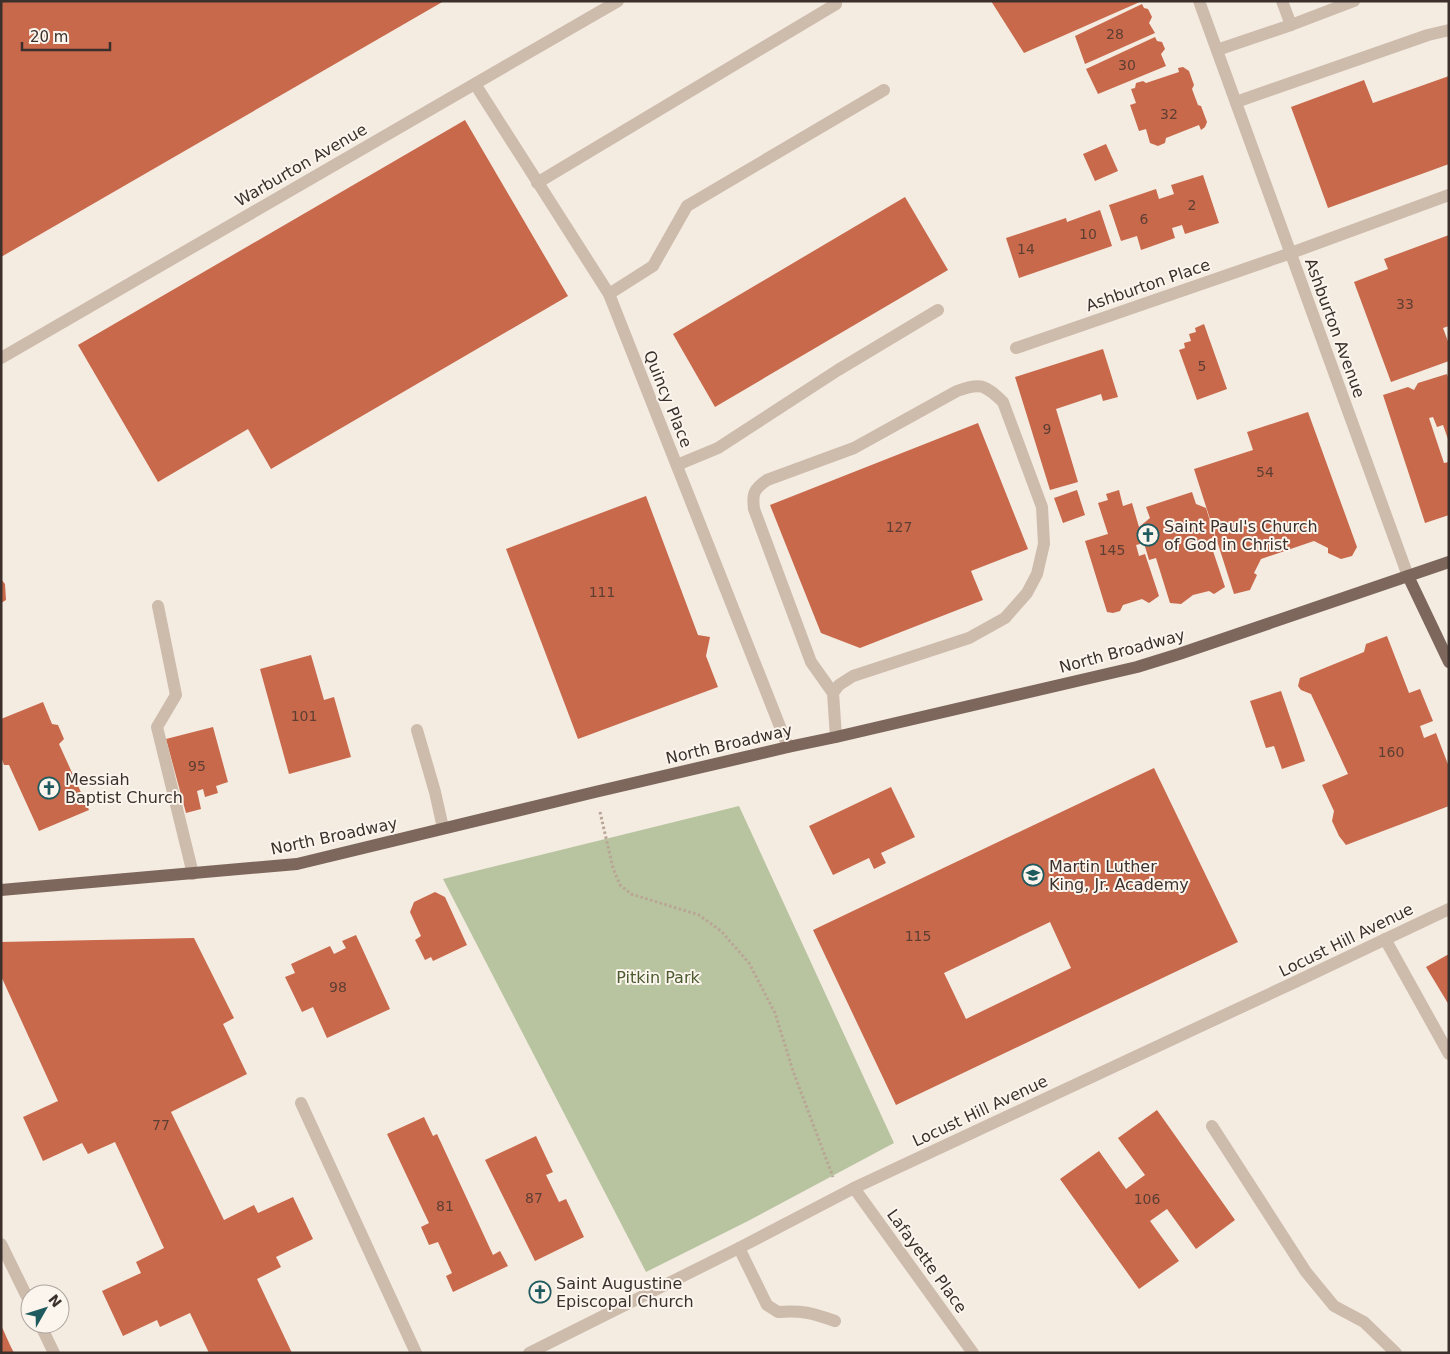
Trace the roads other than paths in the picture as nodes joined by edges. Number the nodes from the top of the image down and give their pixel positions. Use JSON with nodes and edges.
{"nodes":[{"id":1,"x":618,"y":1,"type":"edge"},
{"id":2,"x":1200,"y":1,"type":"edge"},
{"id":3,"x":1282,"y":1,"type":"edge"},
{"id":4,"x":1354,"y":1,"type":"edge"},
{"id":5,"x":836,"y":4,"type":"dead end"},
{"id":6,"x":1291,"y":25,"type":"junction"},
{"id":7,"x":1449,"y":30,"type":"edge"},
{"id":8,"x":1217,"y":50,"type":"junction"},
{"id":9,"x":475,"y":84,"type":"junction"},
{"id":10,"x":884,"y":90,"type":"dead end"},
{"id":11,"x":1236,"y":102,"type":"junction"},
{"id":12,"x":537,"y":183,"type":"junction"},
{"id":13,"x":1449,"y":195,"type":"edge"},
{"id":14,"x":1291,"y":253,"type":"junction"},
{"id":15,"x":609,"y":294,"type":"junction"},
{"id":16,"x":938,"y":310,"type":"dead end"},
{"id":17,"x":1016,"y":348,"type":"dead end"},
{"id":18,"x":1,"y":358,"type":"edge"},
{"id":19,"x":677,"y":465,"type":"junction"},
{"id":20,"x":1449,"y":562,"type":"edge"},
{"id":21,"x":1408,"y":576,"type":"junction"},
{"id":22,"x":158,"y":606,"type":"dead end"},
{"id":23,"x":1449,"y":662,"type":"edge"},
{"id":24,"x":833,"y":693,"type":"junction"},
{"id":25,"x":417,"y":730,"type":"dead end"},
{"id":26,"x":836,"y":738,"type":"junction"},
{"id":27,"x":788,"y":747,"type":"junction"},
{"id":28,"x":443,"y":828,"type":"junction"},
{"id":29,"x":193,"y":874,"type":"junction"},
{"id":30,"x":1,"y":890,"type":"edge"},
{"id":31,"x":1449,"y":909,"type":"edge"},
{"id":32,"x":1385,"y":939,"type":"junction"},
{"id":33,"x":1449,"y":1054,"type":"edge"},
{"id":34,"x":301,"y":1103,"type":"dead end"},
{"id":35,"x":1212,"y":1126,"type":"dead end"},
{"id":36,"x":854,"y":1188,"type":"junction"},
{"id":37,"x":1,"y":1244,"type":"edge"},
{"id":38,"x":739,"y":1248,"type":"junction"},
{"id":39,"x":21,"y":1284,"type":"edge"},
{"id":40,"x":835,"y":1321,"type":"dead end"},
{"id":41,"x":45,"y":1334,"type":"edge"},
{"id":42,"x":54,"y":1353,"type":"edge"},
{"id":43,"x":416,"y":1353,"type":"edge"},
{"id":44,"x":529,"y":1353,"type":"edge"},
{"id":45,"x":973,"y":1353,"type":"edge"},
{"id":46,"x":1396,"y":1353,"type":"edge"}],
"edges":[{"from":1,"to":9,"type":"street","name":"Warburton Avenue"},
{"from":2,"to":8,"type":"street","name":"Ashburton Avenue"},
{"from":3,"to":6,"type":"street"},
{"from":4,"to":6,"type":"street"},
{"from":5,"to":12,"type":"street"},
{"from":6,"to":8,"type":"street"},
{"from":7,"to":11,"type":"street"},
{"from":8,"to":11,"type":"street","name":"Ashburton Avenue"},
{"from":9,"to":12,"type":"street","name":"Quincy Place"},
{"from":9,"to":18,"type":"street","name":"Warburton Avenue"},
{"from":10,"to":15,"type":"street"},
{"from":11,"to":14,"type":"street","name":"Ashburton Avenue"},
{"from":12,"to":15,"type":"street","name":"Quincy Place"},
{"from":13,"to":14,"type":"street","name":"Ashburton Place"},
{"from":14,"to":17,"type":"street","name":"Ashburton Place"},
{"from":14,"to":21,"type":"street","name":"Ashburton Avenue"},
{"from":15,"to":19,"type":"street","name":"Quincy Place"},
{"from":16,"to":19,"type":"street"},
{"from":19,"to":27,"type":"street","name":"Quincy Place"},
{"from":20,"to":21,"type":"main road","name":"North Broadway"},
{"from":21,"to":23,"type":"main road","name":"Ashburton Avenue"},
{"from":21,"to":26,"type":"main road","name":"North Broadway"},
{"from":22,"to":29,"type":"street"},
{"from":24,"to":24,"type":"street"},
{"from":24,"to":26,"type":"street"},
{"from":25,"to":28,"type":"street"},
{"from":26,"to":27,"type":"main road","name":"North Broadway"},
{"from":27,"to":28,"type":"main road","name":"North Broadway"},
{"from":28,"to":29,"type":"main road","name":"North Broadway"},
{"from":29,"to":30,"type":"main road","name":"North Broadway"},
{"from":31,"to":32,"type":"street","name":"Locust Hill Avenue"},
{"from":32,"to":33,"type":"street"},
{"from":32,"to":36,"type":"street","name":"Locust Hill Avenue"},
{"from":34,"to":43,"type":"street"},
{"from":35,"to":46,"type":"street"},
{"from":36,"to":38,"type":"street","name":"Locust Hill Avenue"},
{"from":36,"to":45,"type":"street","name":"Lafayette Place"},
{"from":37,"to":39,"type":"street"},
{"from":38,"to":40,"type":"street"},
{"from":38,"to":44,"type":"street","name":"Locust Hill Avenue"},
{"from":41,"to":42,"type":"street"}]}
